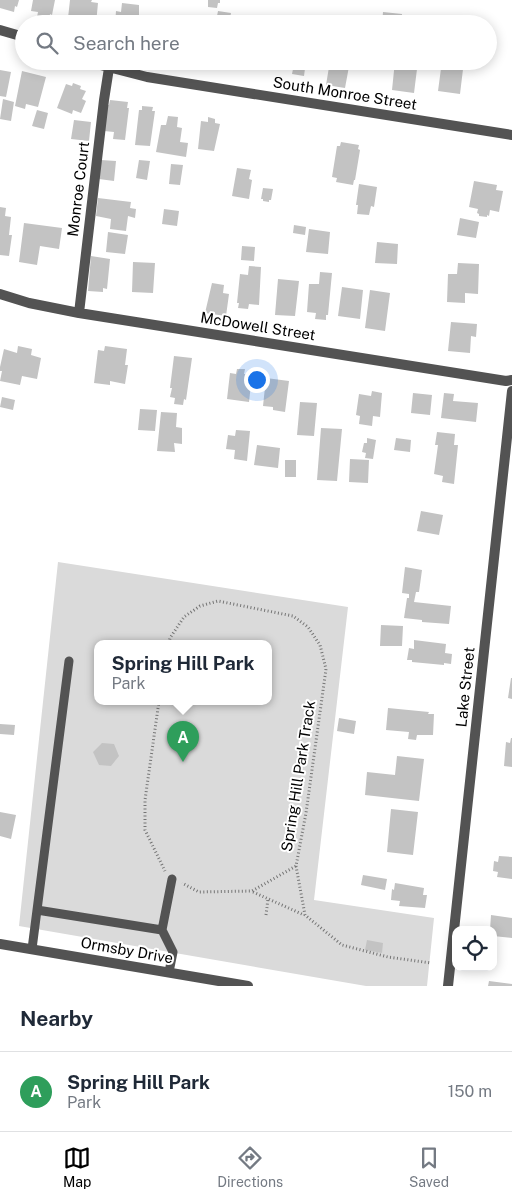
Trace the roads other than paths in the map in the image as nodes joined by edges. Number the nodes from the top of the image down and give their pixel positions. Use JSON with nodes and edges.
{"nodes":[{"id":1,"x":0,"y":30,"type":"edge"},
{"id":2,"x":15,"y":34,"type":"edge"},
{"id":3,"x":109,"y":70,"type":"edge"},
{"id":4,"x":117,"y":70,"type":"edge"},
{"id":5,"x":512,"y":135,"type":"edge"},
{"id":6,"x":0,"y":294,"type":"edge"},
{"id":7,"x":79,"y":313,"type":"junction"},
{"id":8,"x":512,"y":380,"type":"edge"},
{"id":9,"x":512,"y":390,"type":"edge"},
{"id":10,"x":69,"y":661,"type":"dead end"},
{"id":11,"x":172,"y":879,"type":"road end"},
{"id":12,"x":37,"y":910,"type":"junction"},
{"id":13,"x":162,"y":930,"type":"junction"},
{"id":14,"x":0,"y":944,"type":"edge"},
{"id":15,"x":32,"y":949,"type":"junction"},
{"id":16,"x":169,"y":972,"type":"junction"},
{"id":17,"x":248,"y":986,"type":"edge"},
{"id":18,"x":448,"y":986,"type":"edge"}],
"edges":[{"from":1,"to":2,"type":"street"},
{"from":3,"to":7,"type":"street","name":"Monroe Court"},
{"from":4,"to":5,"type":"street","name":"South Monroe Street"},
{"from":6,"to":7,"type":"street","name":"McDowell Street"},
{"from":7,"to":8,"type":"street","name":"McDowell Street"},
{"from":9,"to":18,"type":"street","name":"Lake Street"},
{"from":10,"to":12,"type":"lane"},
{"from":11,"to":13,"type":"lane"},
{"from":12,"to":13,"type":"lane"},
{"from":12,"to":15,"type":"lane"},
{"from":13,"to":16,"type":"lane"},
{"from":14,"to":15,"type":"street","name":"Ormsby Drive"},
{"from":15,"to":16,"type":"street","name":"Ormsby Drive"},
{"from":16,"to":17,"type":"street","name":"Ormsby Drive"}]}
